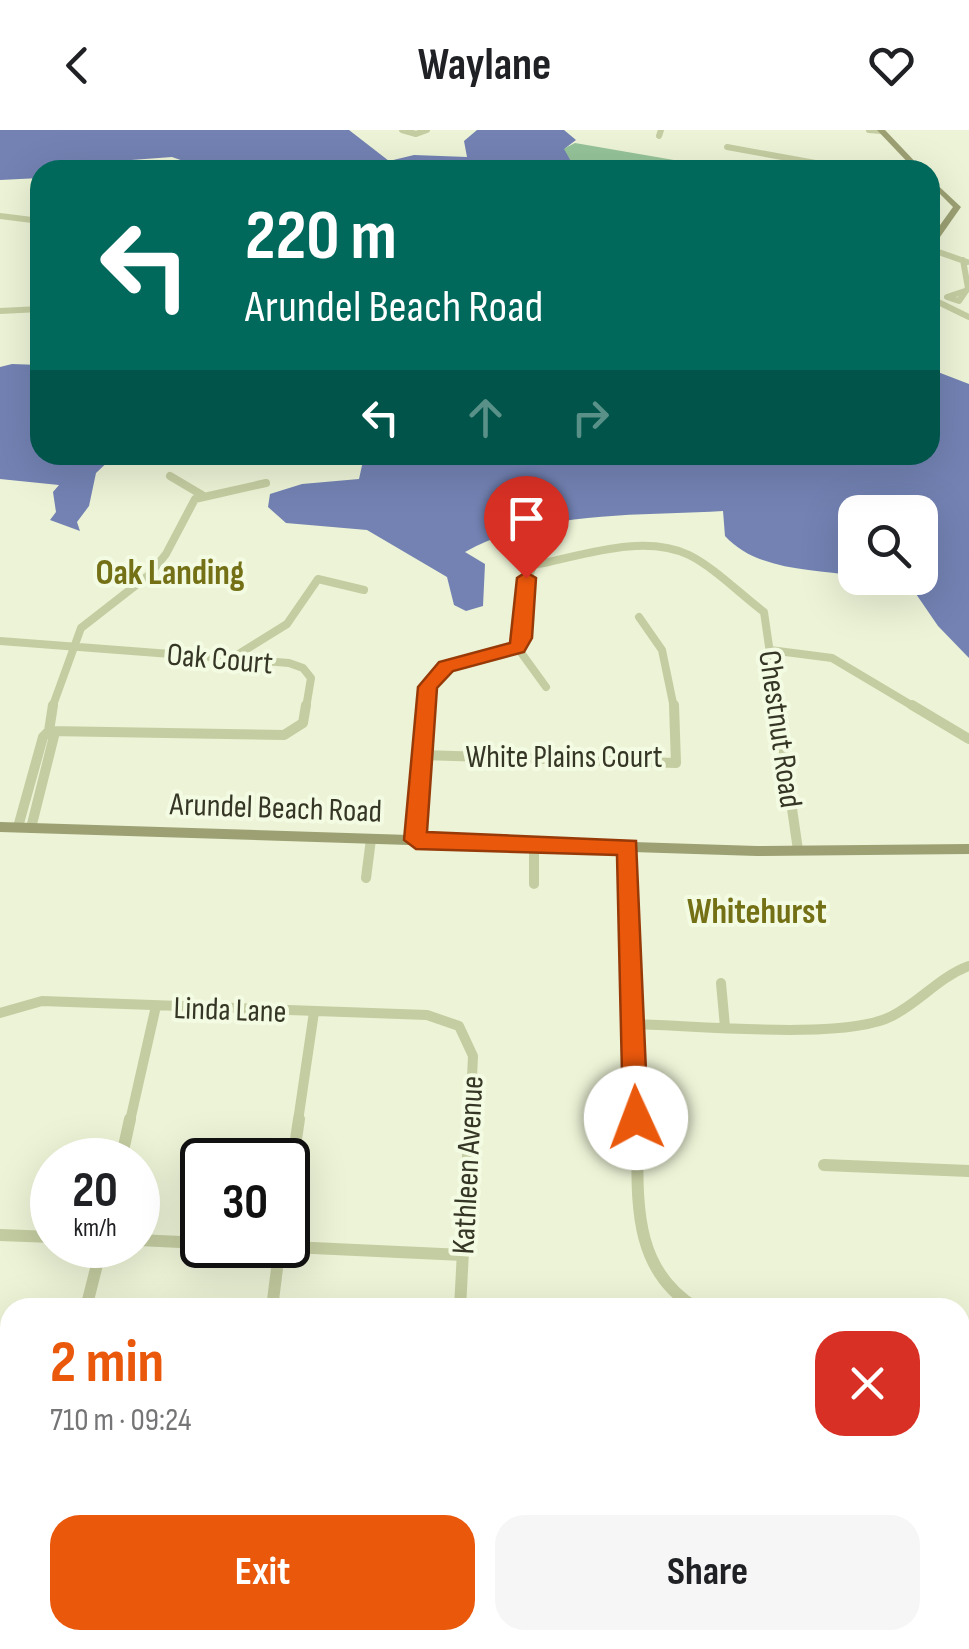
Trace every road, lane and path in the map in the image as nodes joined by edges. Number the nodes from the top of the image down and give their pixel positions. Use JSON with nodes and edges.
{"nodes":[{"id":1,"x":402,"y":130,"type":"edge"},
{"id":2,"x":427,"y":130,"type":"edge"},
{"id":3,"x":870,"y":130,"type":"edge"},
{"id":4,"x":881,"y":130,"type":"edge"},
{"id":5,"x":727,"y":147,"type":"dead end"},
{"id":6,"x":799,"y":160,"type":"edge"},
{"id":7,"x":906,"y":160,"type":"edge"},
{"id":8,"x":940,"y":190,"type":"edge"},
{"id":9,"x":0,"y":216,"type":"edge"},
{"id":10,"x":30,"y":220,"type":"edge"},
{"id":11,"x":940,"y":232,"type":"edge"},
{"id":12,"x":940,"y":251,"type":"edge"},
{"id":13,"x":966,"y":261,"type":"edge"},
{"id":14,"x":966,"y":291,"type":"dead end"},
{"id":15,"x":940,"y":303,"type":"edge"},
{"id":16,"x":30,"y":310,"type":"edge"},
{"id":17,"x":0,"y":311,"type":"edge"},
{"id":18,"x":969,"y":317,"type":"edge"},
{"id":19,"x":170,"y":476,"type":"dead end"},
{"id":20,"x":266,"y":483,"type":"dead end"},
{"id":21,"x":202,"y":495,"type":"junction"},
{"id":22,"x":364,"y":590,"type":"dead end"},
{"id":23,"x":639,"y":617,"type":"dead end"},
{"id":24,"x":0,"y":641,"type":"edge"},
{"id":25,"x":71,"y":646,"type":"junction"},
{"id":26,"x":517,"y":647,"type":"junction"},
{"id":27,"x":770,"y":650,"type":"junction"},
{"id":28,"x":232,"y":658,"type":"junction"},
{"id":29,"x":546,"y":687,"type":"dead end"},
{"id":30,"x":49,"y":731,"type":"junction"},
{"id":31,"x":969,"y":739,"type":"edge"},
{"id":32,"x":422,"y":755,"type":"junction"},
{"id":33,"x":0,"y":828,"type":"edge"},
{"id":34,"x":24,"y":828,"type":"junction"},
{"id":35,"x":371,"y":839,"type":"junction"},
{"id":36,"x":416,"y":840,"type":"junction"},
{"id":37,"x":534,"y":844,"type":"junction"},
{"id":38,"x":628,"y":847,"type":"junction"},
{"id":39,"x":798,"y":850,"type":"junction"},
{"id":40,"x":969,"y":850,"type":"edge"},
{"id":41,"x":366,"y":878,"type":"dead end"},
{"id":42,"x":534,"y":884,"type":"dead end"},
{"id":43,"x":969,"y":966,"type":"edge"},
{"id":44,"x":721,"y":983,"type":"dead end"},
{"id":45,"x":156,"y":1006,"type":"junction"},
{"id":46,"x":314,"y":1012,"type":"junction"},
{"id":47,"x":0,"y":1013,"type":"edge"},
{"id":48,"x":632,"y":1024,"type":"junction"},
{"id":49,"x":459,"y":1026,"type":"joint"},
{"id":50,"x":726,"y":1027,"type":"junction"},
{"id":51,"x":126,"y":1138,"type":"edge"},
{"id":52,"x":296,"y":1138,"type":"edge"},
{"id":53,"x":824,"y":1165,"type":"dead end"},
{"id":54,"x":969,"y":1171,"type":"edge"},
{"id":55,"x":0,"y":1235,"type":"edge"},
{"id":56,"x":30,"y":1236,"type":"edge"},
{"id":57,"x":310,"y":1247,"type":"edge"},
{"id":58,"x":463,"y":1255,"type":"junction"},
{"id":59,"x":96,"y":1268,"type":"edge"},
{"id":60,"x":277,"y":1268,"type":"edge"},
{"id":61,"x":89,"y":1298,"type":"edge"},
{"id":62,"x":273,"y":1298,"type":"edge"},
{"id":63,"x":461,"y":1298,"type":"edge"},
{"id":64,"x":681,"y":1298,"type":"edge"}],
"edges":[{"from":1,"to":2,"type":"street"},
{"from":3,"to":4,"type":"street"},
{"from":4,"to":7,"type":"street"},
{"from":5,"to":6,"type":"street"},
{"from":8,"to":11,"type":"street"},
{"from":9,"to":10,"type":"street"},
{"from":12,"to":13,"type":"street"},
{"from":13,"to":14,"type":"street"},
{"from":15,"to":18,"type":"street"},
{"from":16,"to":17,"type":"street"},
{"from":19,"to":21,"type":"street"},
{"from":20,"to":21,"type":"street"},
{"from":21,"to":25,"type":"street"},
{"from":22,"to":28,"type":"street"},
{"from":23,"to":32,"type":"street","name":"White Plains Court"},
{"from":24,"to":25,"type":"street","name":"Oak Court"},
{"from":25,"to":28,"type":"street","name":"Oak Court"},
{"from":25,"to":30,"type":"street"},
{"from":26,"to":27,"type":"street","name":"Chestnut Road"},
{"from":26,"to":29,"type":"street"},
{"from":26,"to":32,"type":"street"},
{"from":27,"to":31,"type":"street"},
{"from":27,"to":39,"type":"street","name":"Chestnut Road"},
{"from":28,"to":30,"type":"street","name":"Oak Court"},
{"from":30,"to":34,"type":"street"},
{"from":32,"to":36,"type":"street"},
{"from":33,"to":34,"type":"street","name":"Arundel Beach Road"},
{"from":34,"to":35,"type":"street","name":"Arundel Beach Road"},
{"from":35,"to":36,"type":"street","name":"Arundel Beach Road"},
{"from":35,"to":41,"type":"street"},
{"from":36,"to":37,"type":"street","name":"Arundel Beach Road"},
{"from":37,"to":38,"type":"street","name":"Arundel Beach Road"},
{"from":37,"to":42,"type":"street"},
{"from":38,"to":39,"type":"street","name":"Arundel Beach Road"},
{"from":38,"to":48,"type":"street"},
{"from":39,"to":40,"type":"street","name":"Arundel Beach Road"},
{"from":43,"to":50,"type":"street"},
{"from":44,"to":50,"type":"street"},
{"from":45,"to":46,"type":"street","name":"Linda Lane"},
{"from":45,"to":47,"type":"street","name":"Linda Lane"},
{"from":45,"to":51,"type":"street"},
{"from":46,"to":49,"type":"street","name":"Linda Lane"},
{"from":46,"to":52,"type":"street"},
{"from":48,"to":50,"type":"street"},
{"from":48,"to":64,"type":"street"},
{"from":49,"to":58,"type":"street","name":"Kathleen Avenue"},
{"from":53,"to":54,"type":"street"},
{"from":55,"to":56,"type":"street"},
{"from":57,"to":58,"type":"street"},
{"from":58,"to":63,"type":"street","name":"Kathleen Avenue"},
{"from":59,"to":61,"type":"street"},
{"from":60,"to":62,"type":"street"}]}
